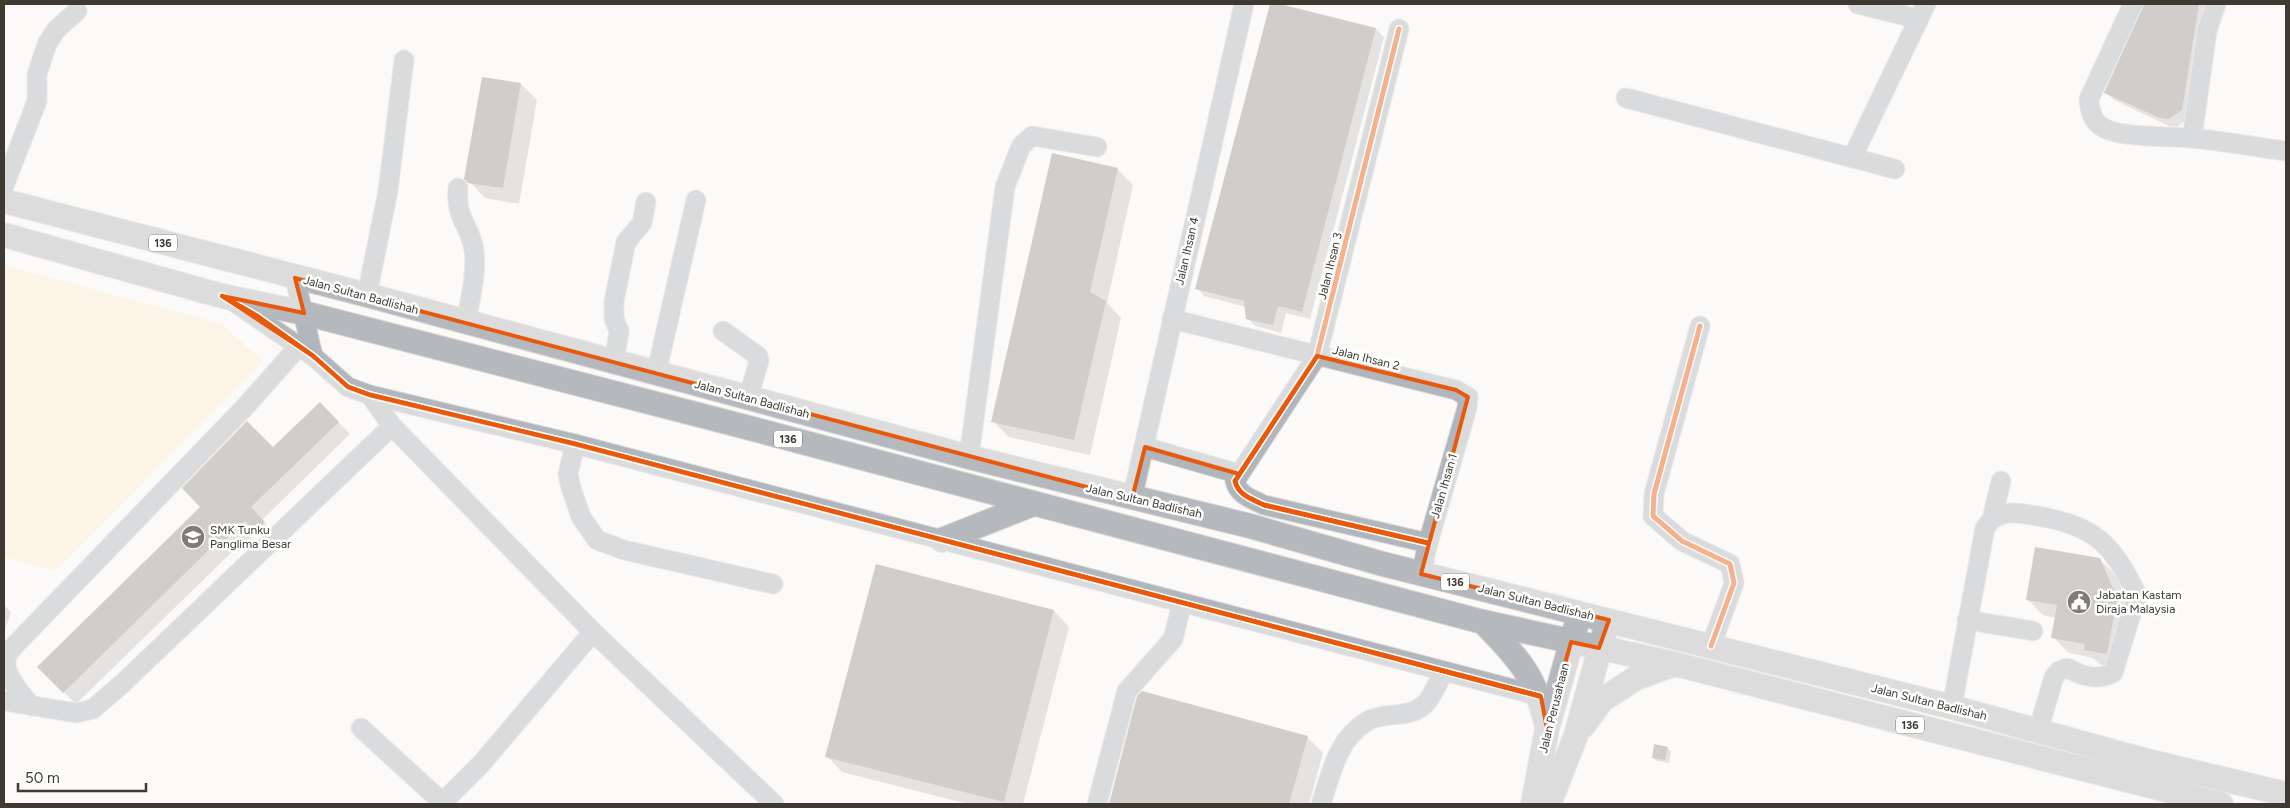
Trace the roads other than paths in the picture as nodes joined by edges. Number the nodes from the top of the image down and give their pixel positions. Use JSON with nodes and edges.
{"nodes":[{"id":1,"x":1244,"y":4,"type":"edge"},
{"id":2,"x":1858,"y":4,"type":"edge"},
{"id":3,"x":2133,"y":4,"type":"edge"},
{"id":4,"x":2216,"y":4,"type":"edge"},
{"id":5,"x":77,"y":11,"type":"dead end"},
{"id":6,"x":1922,"y":12,"type":"edge"},
{"id":7,"x":1399,"y":29,"type":"dead end"},
{"id":8,"x":404,"y":60,"type":"dead end"},
{"id":9,"x":1626,"y":98,"type":"dead end"},
{"id":10,"x":2192,"y":138,"type":"junction"},
{"id":11,"x":1098,"y":147,"type":"dead end"},
{"id":12,"x":2286,"y":151,"type":"edge"},
{"id":13,"x":1852,"y":158,"type":"junction"},
{"id":14,"x":1895,"y":169,"type":"dead end"},
{"id":15,"x":4,"y":186,"type":"edge"},
{"id":16,"x":458,"y":188,"type":"dead end"},
{"id":17,"x":696,"y":200,"type":"dead end"},
{"id":18,"x":4,"y":201,"type":"edge"},
{"id":19,"x":646,"y":202,"type":"dead end"},
{"id":20,"x":4,"y":235,"type":"edge"},
{"id":21,"x":295,"y":278,"type":"junction"},
{"id":22,"x":367,"y":295,"type":"junction"},
{"id":23,"x":222,"y":296,"type":"junction"},
{"id":24,"x":304,"y":313,"type":"junction"},
{"id":25,"x":1172,"y":318,"type":"junction"},
{"id":26,"x":466,"y":323,"type":"junction"},
{"id":27,"x":1700,"y":326,"type":"dead end"},
{"id":28,"x":724,"y":331,"type":"dead end"},
{"id":29,"x":306,"y":351,"type":"junction"},
{"id":30,"x":1317,"y":356,"type":"junction"},
{"id":31,"x":614,"y":362,"type":"junction"},
{"id":32,"x":656,"y":374,"type":"junction"},
{"id":33,"x":370,"y":395,"type":"junction"},
{"id":34,"x":748,"y":398,"type":"junction"},
{"id":35,"x":1468,"y":398,"type":"joint"},
{"id":36,"x":392,"y":426,"type":"junction"},
{"id":37,"x":575,"y":444,"type":"junction"},
{"id":38,"x":1145,"y":446,"type":"junction"},
{"id":39,"x":969,"y":458,"type":"junction"},
{"id":40,"x":1238,"y":481,"type":"junction"},
{"id":41,"x":2001,"y":481,"type":"dead end"},
{"id":42,"x":1132,"y":499,"type":"junction"},
{"id":43,"x":1033,"y":504,"type":"junction"},
{"id":44,"x":1992,"y":519,"type":"junction"},
{"id":45,"x":942,"y":540,"type":"junction"},
{"id":46,"x":1428,"y":543,"type":"junction"},
{"id":47,"x":1421,"y":574,"type":"junction"},
{"id":48,"x":773,"y":584,"type":"dead end"},
{"id":49,"x":1182,"y":603,"type":"junction"},
{"id":50,"x":1580,"y":613,"type":"junction"},
{"id":51,"x":1609,"y":620,"type":"junction"},
{"id":52,"x":1967,"y":620,"type":"junction"},
{"id":53,"x":1483,"y":622,"type":"junction"},
{"id":54,"x":2033,"y":631,"type":"dead end"},
{"id":55,"x":593,"y":632,"type":"junction"},
{"id":56,"x":1571,"y":642,"type":"junction"},
{"id":57,"x":1710,"y":646,"type":"junction"},
{"id":58,"x":1599,"y":648,"type":"junction"},
{"id":59,"x":1675,"y":664,"type":"junction"},
{"id":60,"x":1444,"y":671,"type":"junction"},
{"id":61,"x":1540,"y":696,"type":"junction"},
{"id":62,"x":4,"y":702,"type":"edge"},
{"id":63,"x":31,"y":706,"type":"junction"},
{"id":64,"x":1952,"y":707,"type":"junction"},
{"id":65,"x":360,"y":728,"type":"dead end"},
{"id":66,"x":1547,"y":729,"type":"junction"},
{"id":67,"x":2038,"y":731,"type":"junction"},
{"id":68,"x":1576,"y":735,"type":"junction"},
{"id":69,"x":2286,"y":794,"type":"edge"},
{"id":70,"x":2179,"y":800,"type":"edge"},
{"id":71,"x":442,"y":803,"type":"edge"},
{"id":72,"x":774,"y":804,"type":"edge"},
{"id":73,"x":1097,"y":804,"type":"edge"},
{"id":74,"x":1321,"y":804,"type":"edge"},
{"id":75,"x":1533,"y":804,"type":"edge"},
{"id":76,"x":1549,"y":804,"type":"edge"},
{"id":77,"x":2221,"y":804,"type":"edge"}],
"edges":[{"from":1,"to":25,"type":"street","name":"Jalan Ihsan 4"},
{"from":2,"to":6,"type":"street"},
{"from":3,"to":10,"type":"street"},
{"from":4,"to":10,"type":"street"},
{"from":5,"to":15,"type":"street"},
{"from":6,"to":13,"type":"street"},
{"from":7,"to":30,"type":"street","name":"Jalan Ihsan 3"},
{"from":8,"to":22,"type":"street"},
{"from":9,"to":13,"type":"street"},
{"from":10,"to":12,"type":"street"},
{"from":11,"to":39,"type":"street"},
{"from":13,"to":14,"type":"street"},
{"from":16,"to":26,"type":"street"},
{"from":17,"to":32,"type":"street"},
{"from":18,"to":21,"type":"main road","name":"Jalan Sultan Badlishah","number":"136"},
{"from":19,"to":31,"type":"street"},
{"from":20,"to":23,"type":"main road","number":"136"},
{"from":21,"to":22,"type":"main road","name":"Jalan Sultan Badlishah","number":"136"},
{"from":21,"to":24,"type":"street"},
{"from":22,"to":26,"type":"main road","name":"Jalan Sultan Badlishah","number":"136"},
{"from":23,"to":24,"type":"main road","number":"136"},
{"from":23,"to":29,"type":"street"},
{"from":24,"to":29,"type":"street"},
{"from":24,"to":43,"type":"main road","number":"136"},
{"from":25,"to":30,"type":"street","name":"Jalan Ihsan 2"},
{"from":25,"to":38,"type":"street","name":"Jalan Ihsan 4"},
{"from":26,"to":31,"type":"main road","name":"Jalan Sultan Badlishah","number":"136"},
{"from":27,"to":57,"type":"street"},
{"from":28,"to":34,"type":"street"},
{"from":29,"to":33,"type":"street"},
{"from":29,"to":63,"type":"street"},
{"from":30,"to":35,"type":"street","name":"Jalan Ihsan 2"},
{"from":30,"to":40,"type":"street","name":"Jalan Ihsan 3"},
{"from":31,"to":32,"type":"main road","name":"Jalan Sultan Badlishah","number":"136"},
{"from":32,"to":34,"type":"main road","name":"Jalan Sultan Badlishah","number":"136"},
{"from":33,"to":36,"type":"street"},
{"from":33,"to":37,"type":"street"},
{"from":34,"to":39,"type":"main road","name":"Jalan Sultan Badlishah","number":"136"},
{"from":35,"to":46,"type":"street","name":"Jalan Ihsan 1"},
{"from":36,"to":55,"type":"street"},
{"from":36,"to":63,"type":"street"},
{"from":37,"to":45,"type":"street"},
{"from":37,"to":48,"type":"street"},
{"from":38,"to":40,"type":"street"},
{"from":38,"to":42,"type":"street","name":"Jalan Ihsan 4"},
{"from":39,"to":42,"type":"main road","name":"Jalan Sultan Badlishah","number":"136"},
{"from":40,"to":46,"type":"street"},
{"from":41,"to":44,"type":"street"},
{"from":42,"to":47,"type":"main road","name":"Jalan Sultan Badlishah","number":"136"},
{"from":43,"to":45,"type":"main road"},
{"from":43,"to":53,"type":"main road","number":"136"},
{"from":44,"to":52,"type":"street"},
{"from":44,"to":67,"type":"street"},
{"from":45,"to":49,"type":"street"},
{"from":46,"to":47,"type":"street","name":"Jalan Ihsan 1"},
{"from":47,"to":50,"type":"main road","name":"Jalan Sultan Badlishah","number":"136"},
{"from":49,"to":60,"type":"street"},
{"from":49,"to":73,"type":"street"},
{"from":50,"to":51,"type":"main road","name":"Jalan Sultan Badlishah","number":"136"},
{"from":50,"to":56,"type":"main road","name":"Jalan Perusahaan"},
{"from":51,"to":57,"type":"main road","name":"Jalan Sultan Badlishah","number":"136"},
{"from":51,"to":58,"type":"main road","name":"Jalan Perusahaan"},
{"from":52,"to":54,"type":"street"},
{"from":52,"to":64,"type":"street"},
{"from":53,"to":56,"type":"main road","number":"136"},
{"from":53,"to":61,"type":"main road"},
{"from":55,"to":71,"type":"street"},
{"from":55,"to":72,"type":"street"},
{"from":56,"to":58,"type":"main road","number":"136"},
{"from":56,"to":66,"type":"main road","name":"Jalan Perusahaan"},
{"from":57,"to":64,"type":"main road","name":"Jalan Sultan Badlishah","number":"136"},
{"from":58,"to":59,"type":"main road","number":"136"},
{"from":58,"to":68,"type":"main road","name":"Jalan Perusahaan"},
{"from":59,"to":68,"type":"main road"},
{"from":59,"to":70,"type":"main road","number":"136"},
{"from":60,"to":61,"type":"street"},
{"from":60,"to":74,"type":"street"},
{"from":61,"to":66,"type":"main road"},
{"from":62,"to":63,"type":"street"},
{"from":64,"to":67,"type":"main road","name":"Jalan Sultan Badlishah","number":"136"},
{"from":65,"to":71,"type":"street"},
{"from":66,"to":75,"type":"main road","name":"Jalan Perusahaan"},
{"from":67,"to":69,"type":"main road","name":"Jalan Sultan Badlishah","number":"136"},
{"from":68,"to":76,"type":"main road","name":"Jalan Perusahaan"},
{"from":70,"to":77,"type":"main road","number":"136"}]}
